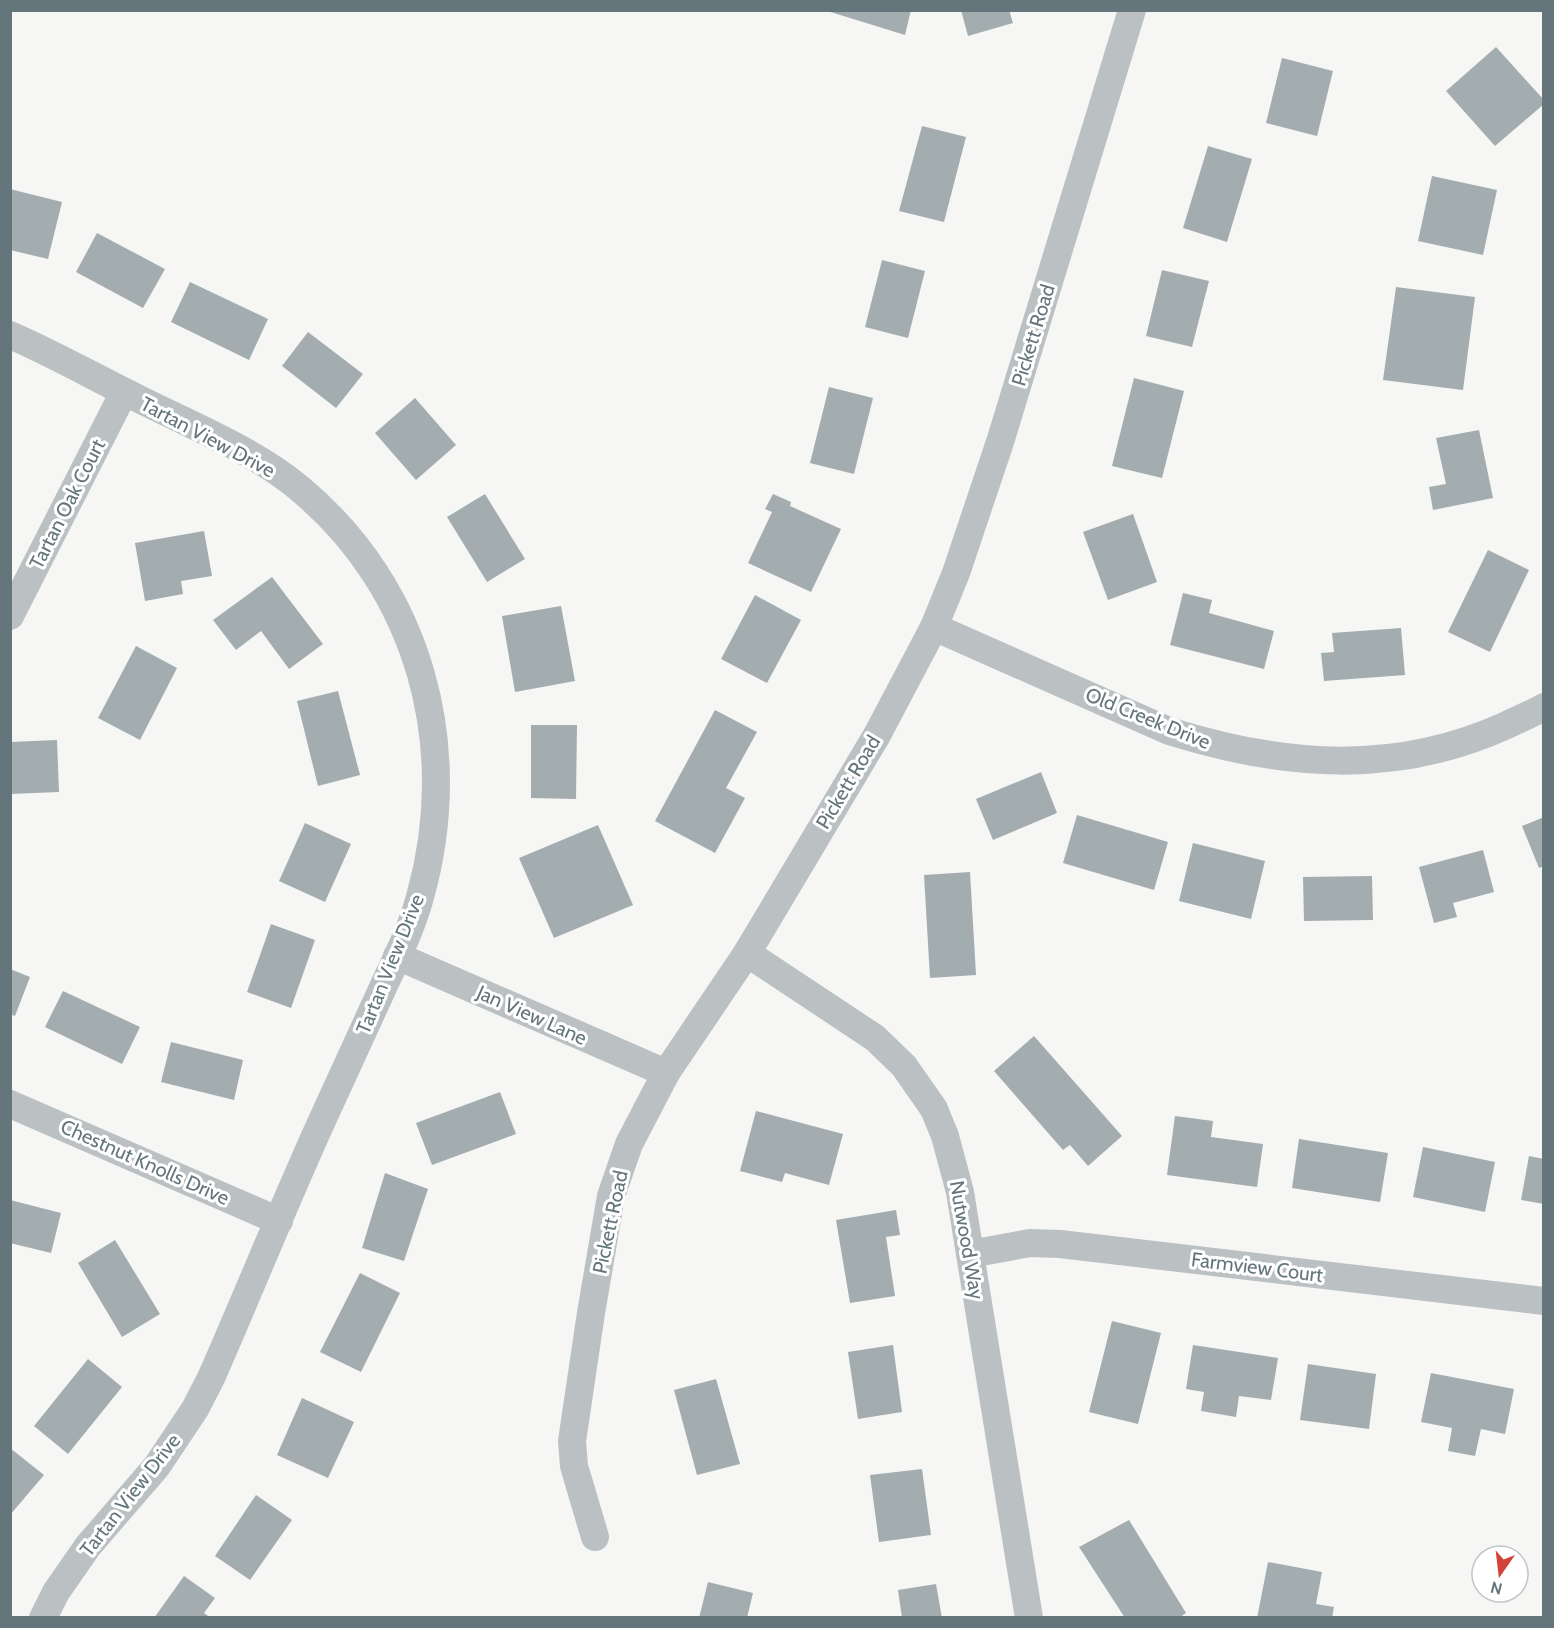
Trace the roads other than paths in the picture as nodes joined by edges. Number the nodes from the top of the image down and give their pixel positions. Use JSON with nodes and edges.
{"nodes":[{"id":1,"x":1132,"y":10,"type":"edge"},
{"id":2,"x":10,"y":335,"type":"edge"},
{"id":3,"x":124,"y":392,"type":"junction"},
{"id":4,"x":10,"y":616,"type":"edge"},
{"id":5,"x":934,"y":627,"type":"junction"},
{"id":6,"x":1544,"y":707,"type":"edge"},
{"id":7,"x":747,"y":953,"type":"junction"},
{"id":8,"x":397,"y":956,"type":"junction"},
{"id":9,"x":666,"y":1073,"type":"junction"},
{"id":10,"x":10,"y":1104,"type":"edge"},
{"id":11,"x":279,"y":1221,"type":"junction"},
{"id":12,"x":970,"y":1254,"type":"junction"},
{"id":13,"x":1544,"y":1301,"type":"edge"},
{"id":14,"x":595,"y":1537,"type":"dead end"},
{"id":15,"x":43,"y":1617,"type":"edge"},
{"id":16,"x":1029,"y":1617,"type":"edge"}],
"edges":[{"from":1,"to":5,"type":"street","name":"Pickett Road"},
{"from":2,"to":3,"type":"street","name":"Tartan View Drive"},
{"from":3,"to":4,"type":"street","name":"Tartan Oak Court"},
{"from":3,"to":8,"type":"street","name":"Tartan View Drive"},
{"from":5,"to":6,"type":"street","name":"Old Creek Drive"},
{"from":5,"to":7,"type":"street","name":"Pickett Road"},
{"from":7,"to":9,"type":"street","name":"Pickett Road"},
{"from":7,"to":12,"type":"street","name":"Nutwood Way"},
{"from":8,"to":9,"type":"street","name":"Jan View Lane"},
{"from":8,"to":11,"type":"street","name":"Tartan View Drive"},
{"from":9,"to":14,"type":"street","name":"Pickett Road"},
{"from":10,"to":11,"type":"street","name":"Chestnut Knolls Drive"},
{"from":11,"to":15,"type":"street","name":"Tartan View Drive"},
{"from":12,"to":13,"type":"street","name":"Farmview Court"},
{"from":12,"to":16,"type":"street","name":"Nutwood Way"}]}
